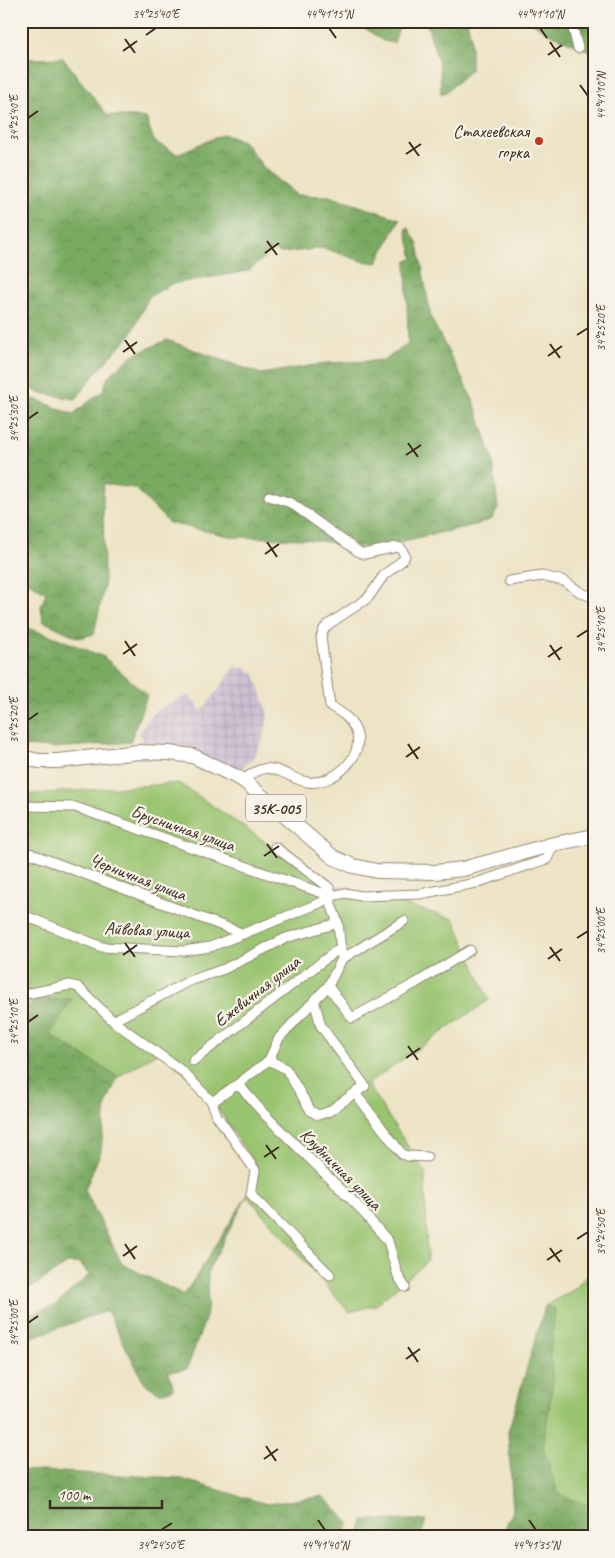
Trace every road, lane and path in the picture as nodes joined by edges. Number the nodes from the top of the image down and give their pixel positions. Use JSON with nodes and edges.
{"nodes":[{"id":1,"x":571,"y":21,"type":"edge"},
{"id":2,"x":578,"y":48,"type":"dead end"},
{"id":3,"x":269,"y":496,"type":"dead end"},
{"id":4,"x":508,"y":581,"type":"dead end"},
{"id":5,"x":594,"y":598,"type":"edge"},
{"id":6,"x":21,"y":758,"type":"edge"},
{"id":7,"x":243,"y":780,"type":"junction"},
{"id":8,"x":21,"y":806,"type":"edge"},
{"id":9,"x":594,"y":836,"type":"edge"},
{"id":10,"x":554,"y":844,"type":"junction"},
{"id":11,"x":275,"y":847,"type":"dead end"},
{"id":12,"x":21,"y":850,"type":"edge"},
{"id":13,"x":331,"y":896,"type":"junction"},
{"id":14,"x":21,"y":914,"type":"edge"},
{"id":15,"x":404,"y":921,"type":"dead end"},
{"id":16,"x":338,"y":923,"type":"junction"},
{"id":17,"x":244,"y":934,"type":"junction"},
{"id":18,"x":342,"y":947,"type":"junction"},
{"id":19,"x":470,"y":950,"type":"dead end"},
{"id":20,"x":342,"y":959,"type":"junction"},
{"id":21,"x":328,"y":986,"type":"junction"},
{"id":22,"x":21,"y":995,"type":"edge"},
{"id":23,"x":314,"y":1000,"type":"junction"},
{"id":24,"x":113,"y":1021,"type":"junction"},
{"id":25,"x":269,"y":1060,"type":"junction"},
{"id":26,"x":193,"y":1061,"type":"dead end"},
{"id":27,"x":238,"y":1084,"type":"junction"},
{"id":28,"x":355,"y":1093,"type":"junction"},
{"id":29,"x":212,"y":1102,"type":"junction"},
{"id":30,"x":427,"y":1157,"type":"dead end"},
{"id":31,"x":330,"y":1275,"type":"dead end"},
{"id":32,"x":405,"y":1287,"type":"dead end"}],
"edges":[{"from":1,"to":2,"type":"street"},
{"from":3,"to":7,"type":"street"},
{"from":4,"to":5,"type":"street"},
{"from":6,"to":7,"type":"main road","number":"35К-005"},
{"from":7,"to":10,"type":"main road","number":"35К-005"},
{"from":8,"to":13,"type":"street","name":"Брусничная улица"},
{"from":9,"to":10,"type":"main road","number":"35К-005"},
{"from":10,"to":13,"type":"street"},
{"from":11,"to":13,"type":"street"},
{"from":12,"to":17,"type":"street","name":"Черничная улица"},
{"from":13,"to":16,"type":"street"},
{"from":13,"to":17,"type":"street","name":"Айвовая улица"},
{"from":14,"to":17,"type":"street","name":"Айвовая улица"},
{"from":15,"to":20,"type":"street"},
{"from":16,"to":18,"type":"street"},
{"from":16,"to":24,"type":"street"},
{"from":18,"to":20,"type":"street"},
{"from":18,"to":26,"type":"street","name":"Ежевичная улица"},
{"from":19,"to":21,"type":"street"},
{"from":20,"to":21,"type":"street"},
{"from":21,"to":23,"type":"street"},
{"from":22,"to":24,"type":"street"},
{"from":23,"to":25,"type":"street"},
{"from":23,"to":28,"type":"street"},
{"from":24,"to":29,"type":"street"},
{"from":25,"to":27,"type":"street"},
{"from":25,"to":28,"type":"street"},
{"from":27,"to":29,"type":"street"},
{"from":27,"to":32,"type":"street","name":"Клубничная улица"},
{"from":28,"to":30,"type":"street"},
{"from":29,"to":31,"type":"street"}]}
